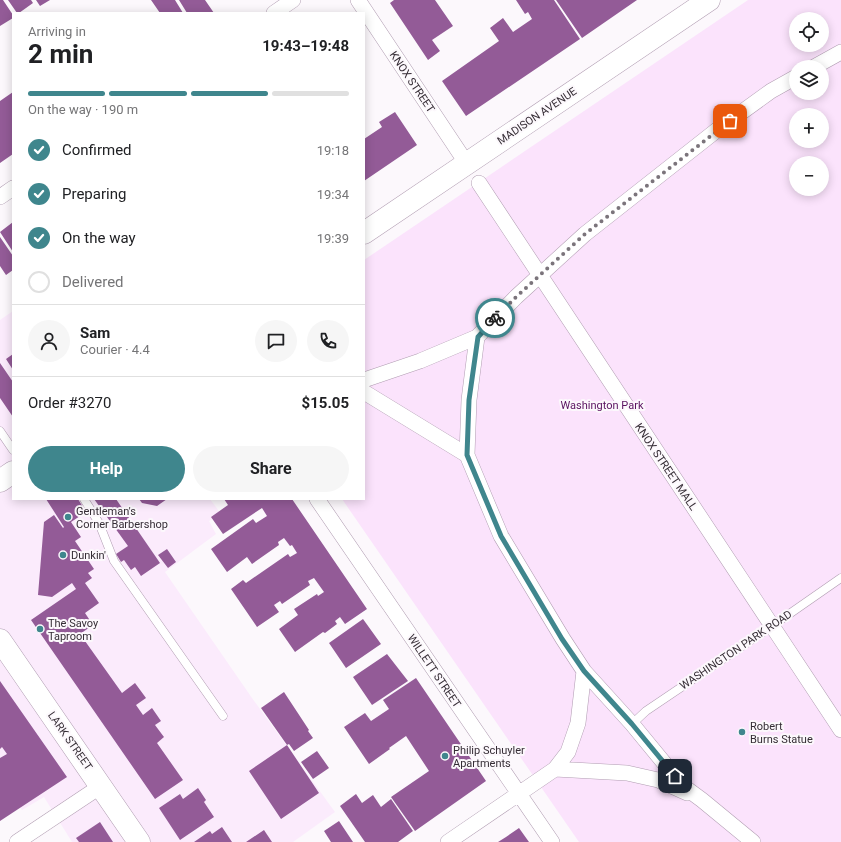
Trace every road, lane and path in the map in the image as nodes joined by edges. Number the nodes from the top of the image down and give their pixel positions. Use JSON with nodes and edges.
{"nodes":[{"id":1,"x":293,"y":0,"type":"edge"},
{"id":2,"x":358,"y":0,"type":"edge"},
{"id":3,"x":709,"y":0,"type":"edge"},
{"id":4,"x":275,"y":12,"type":"edge"},
{"id":5,"x":841,"y":52,"type":"edge"},
{"id":6,"x":827,"y":60,"type":"edge"},
{"id":7,"x":789,"y":81,"type":"edge"},
{"id":8,"x":467,"y":164,"type":"junction"},
{"id":9,"x":478,"y":182,"type":"dead end"},
{"id":10,"x":12,"y":189,"type":"edge"},
{"id":11,"x":0,"y":197,"type":"edge"},
{"id":12,"x":365,"y":232,"type":"edge"},
{"id":13,"x":540,"y":276,"type":"junction"},
{"id":14,"x":478,"y":337,"type":"junction"},
{"id":15,"x":365,"y":380,"type":"edge"},
{"id":16,"x":365,"y":393,"type":"edge"},
{"id":17,"x":0,"y":431,"type":"edge"},
{"id":18,"x":12,"y":449,"type":"edge"},
{"id":19,"x":467,"y":455,"type":"junction"},
{"id":20,"x":12,"y":473,"type":"edge"},
{"id":21,"x":0,"y":481,"type":"edge"},
{"id":22,"x":85,"y":500,"type":"edge"},
{"id":23,"x":318,"y":500,"type":"edge"},
{"id":24,"x":841,"y":578,"type":"edge"},
{"id":25,"x":772,"y":626,"type":"junction"},
{"id":26,"x":0,"y":640,"type":"edge"},
{"id":27,"x":584,"y":671,"type":"junction"},
{"id":28,"x":223,"y":716,"type":"dead end"},
{"id":29,"x":632,"y":724,"type":"junction"},
{"id":30,"x":841,"y":730,"type":"edge"},
{"id":31,"x":555,"y":769,"type":"junction"},
{"id":32,"x":100,"y":786,"type":"junction"},
{"id":33,"x":518,"y":794,"type":"junction"},
{"id":34,"x":702,"y":800,"type":"junction"},
{"id":35,"x":17,"y":842,"type":"edge"},
{"id":36,"x":139,"y":842,"type":"edge"},
{"id":37,"x":448,"y":842,"type":"edge"},
{"id":38,"x":552,"y":842,"type":"edge"},
{"id":39,"x":753,"y":842,"type":"edge"}],
"edges":[{"from":1,"to":4,"type":"street"},
{"from":2,"to":8,"type":"street","name":"KNOX STREET"},
{"from":3,"to":8,"type":"main road","name":"MADISON AVENUE"},
{"from":5,"to":6,"type":"street"},
{"from":7,"to":13,"type":"street"},
{"from":8,"to":12,"type":"main road","name":"MADISON AVENUE"},
{"from":9,"to":13,"type":"street","name":"KNOX STREET MALL"},
{"from":10,"to":11,"type":"street"},
{"from":13,"to":14,"type":"street"},
{"from":13,"to":25,"type":"street","name":"KNOX STREET MALL"},
{"from":14,"to":15,"type":"street"},
{"from":14,"to":19,"type":"street"},
{"from":16,"to":19,"type":"street"},
{"from":17,"to":18,"type":"lane"},
{"from":19,"to":27,"type":"street"},
{"from":20,"to":21,"type":"main road"},
{"from":22,"to":28,"type":"lane"},
{"from":23,"to":33,"type":"street","name":"WILLETT STREET"},
{"from":24,"to":25,"type":"lane","name":"WASHINGTON PARK ROAD"},
{"from":25,"to":29,"type":"lane","name":"WASHINGTON PARK ROAD"},
{"from":25,"to":30,"type":"street","name":"KNOX STREET MALL"},
{"from":26,"to":32,"type":"main road","name":"LARK STREET"},
{"from":27,"to":29,"type":"street"},
{"from":27,"to":31,"type":"street"},
{"from":29,"to":34,"type":"street"},
{"from":31,"to":33,"type":"street"},
{"from":31,"to":34,"type":"street"},
{"from":32,"to":35,"type":"street"},
{"from":32,"to":36,"type":"main road","name":"LARK STREET"},
{"from":33,"to":37,"type":"street"},
{"from":33,"to":38,"type":"street","name":"WILLETT STREET"},
{"from":34,"to":39,"type":"street"}]}
